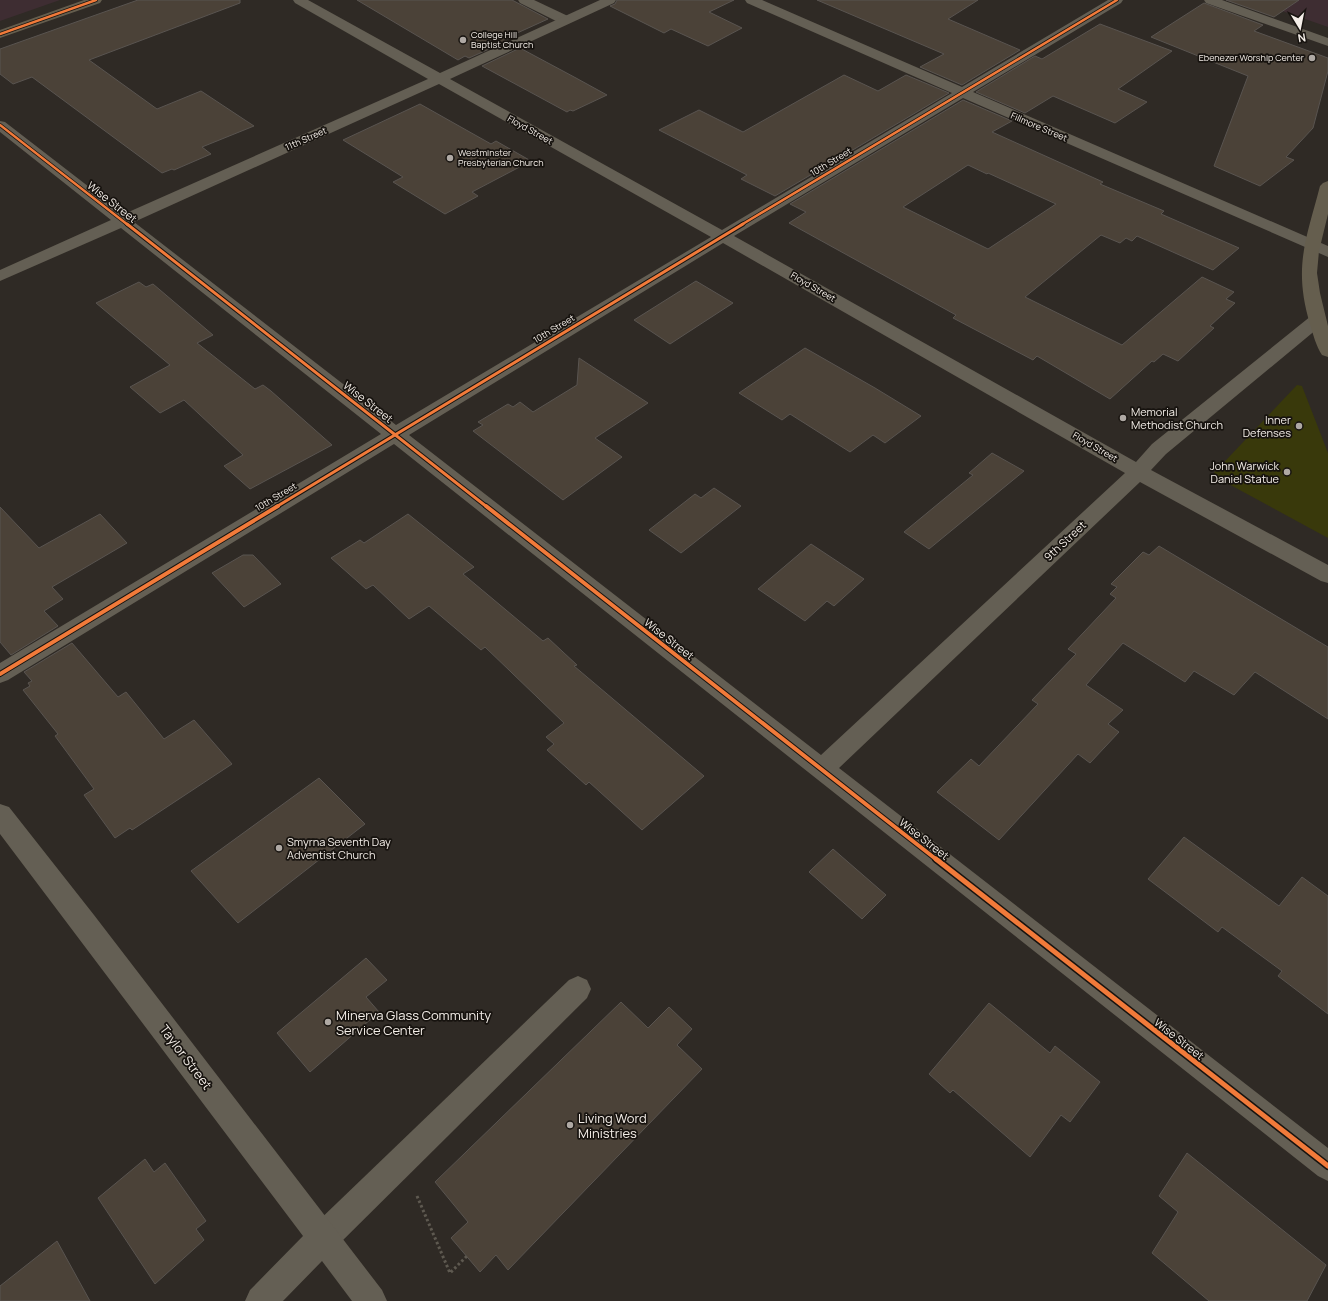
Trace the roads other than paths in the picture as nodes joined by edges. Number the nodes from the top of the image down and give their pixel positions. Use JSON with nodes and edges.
{"nodes":[{"id":1,"x":96,"y":0,"type":"edge"},
{"id":2,"x":299,"y":0,"type":"edge"},
{"id":3,"x":524,"y":0,"type":"edge"},
{"id":4,"x":610,"y":0,"type":"edge"},
{"id":5,"x":751,"y":0,"type":"edge"},
{"id":6,"x":1117,"y":0,"type":"edge"},
{"id":7,"x":1210,"y":0,"type":"edge"},
{"id":8,"x":565,"y":20,"type":"junction"},
{"id":9,"x":0,"y":34,"type":"edge"},
{"id":10,"x":1328,"y":42,"type":"edge"},
{"id":11,"x":439,"y":79,"type":"junction"},
{"id":12,"x":962,"y":94,"type":"junction"},
{"id":13,"x":0,"y":126,"type":"edge"},
{"id":14,"x":1328,"y":186,"type":"edge"},
{"id":15,"x":122,"y":221,"type":"junction"},
{"id":16,"x":723,"y":236,"type":"junction"},
{"id":17,"x":1312,"y":246,"type":"junction"},
{"id":18,"x":1328,"y":252,"type":"edge"},
{"id":19,"x":0,"y":276,"type":"edge"},
{"id":20,"x":1317,"y":320,"type":"junction"},
{"id":21,"x":1328,"y":351,"type":"edge"},
{"id":22,"x":396,"y":434,"type":"junction"},
{"id":23,"x":1138,"y":472,"type":"junction"},
{"id":24,"x":1328,"y":575,"type":"edge"},
{"id":25,"x":0,"y":674,"type":"edge"},
{"id":26,"x":821,"y":770,"type":"junction"},
{"id":27,"x":0,"y":815,"type":"edge"},
{"id":28,"x":578,"y":989,"type":"dead end"},
{"id":29,"x":1328,"y":1166,"type":"edge"},
{"id":30,"x":323,"y":1238,"type":"junction"},
{"id":31,"x":261,"y":1301,"type":"edge"},
{"id":32,"x":371,"y":1301,"type":"edge"}],
"edges":[{"from":1,"to":9,"type":"main road"},
{"from":2,"to":11,"type":"street","name":"Floyd Street"},
{"from":3,"to":8,"type":"street"},
{"from":4,"to":8,"type":"street","name":"11th Street"},
{"from":5,"to":12,"type":"street","name":"Fillmore Street"},
{"from":6,"to":12,"type":"street","name":"10th Street"},
{"from":7,"to":10,"type":"street"},
{"from":8,"to":11,"type":"street","name":"11th Street"},
{"from":11,"to":15,"type":"street","name":"11th Street"},
{"from":11,"to":16,"type":"street","name":"Floyd Street"},
{"from":12,"to":16,"type":"street","name":"10th Street"},
{"from":12,"to":17,"type":"street","name":"Fillmore Street"},
{"from":13,"to":15,"type":"street","name":"Wise Street"},
{"from":14,"to":17,"type":"main road"},
{"from":15,"to":19,"type":"street","name":"11th Street"},
{"from":15,"to":22,"type":"street","name":"Wise Street"},
{"from":16,"to":22,"type":"street","name":"10th Street"},
{"from":16,"to":23,"type":"street","name":"Floyd Street"},
{"from":17,"to":18,"type":"street","name":"Fillmore Street"},
{"from":17,"to":20,"type":"main road"},
{"from":20,"to":21,"type":"main road"},
{"from":20,"to":23,"type":"street","name":"9th Street"},
{"from":22,"to":25,"type":"street","name":"10th Street"},
{"from":22,"to":26,"type":"street","name":"Wise Street"},
{"from":23,"to":24,"type":"street","name":"Floyd Street"},
{"from":23,"to":26,"type":"street","name":"9th Street"},
{"from":26,"to":29,"type":"street","name":"Wise Street"},
{"from":27,"to":30,"type":"street","name":"Taylor Street"},
{"from":28,"to":30,"type":"street"},
{"from":30,"to":31,"type":"street"},
{"from":30,"to":32,"type":"street","name":"Taylor Street"}]}
